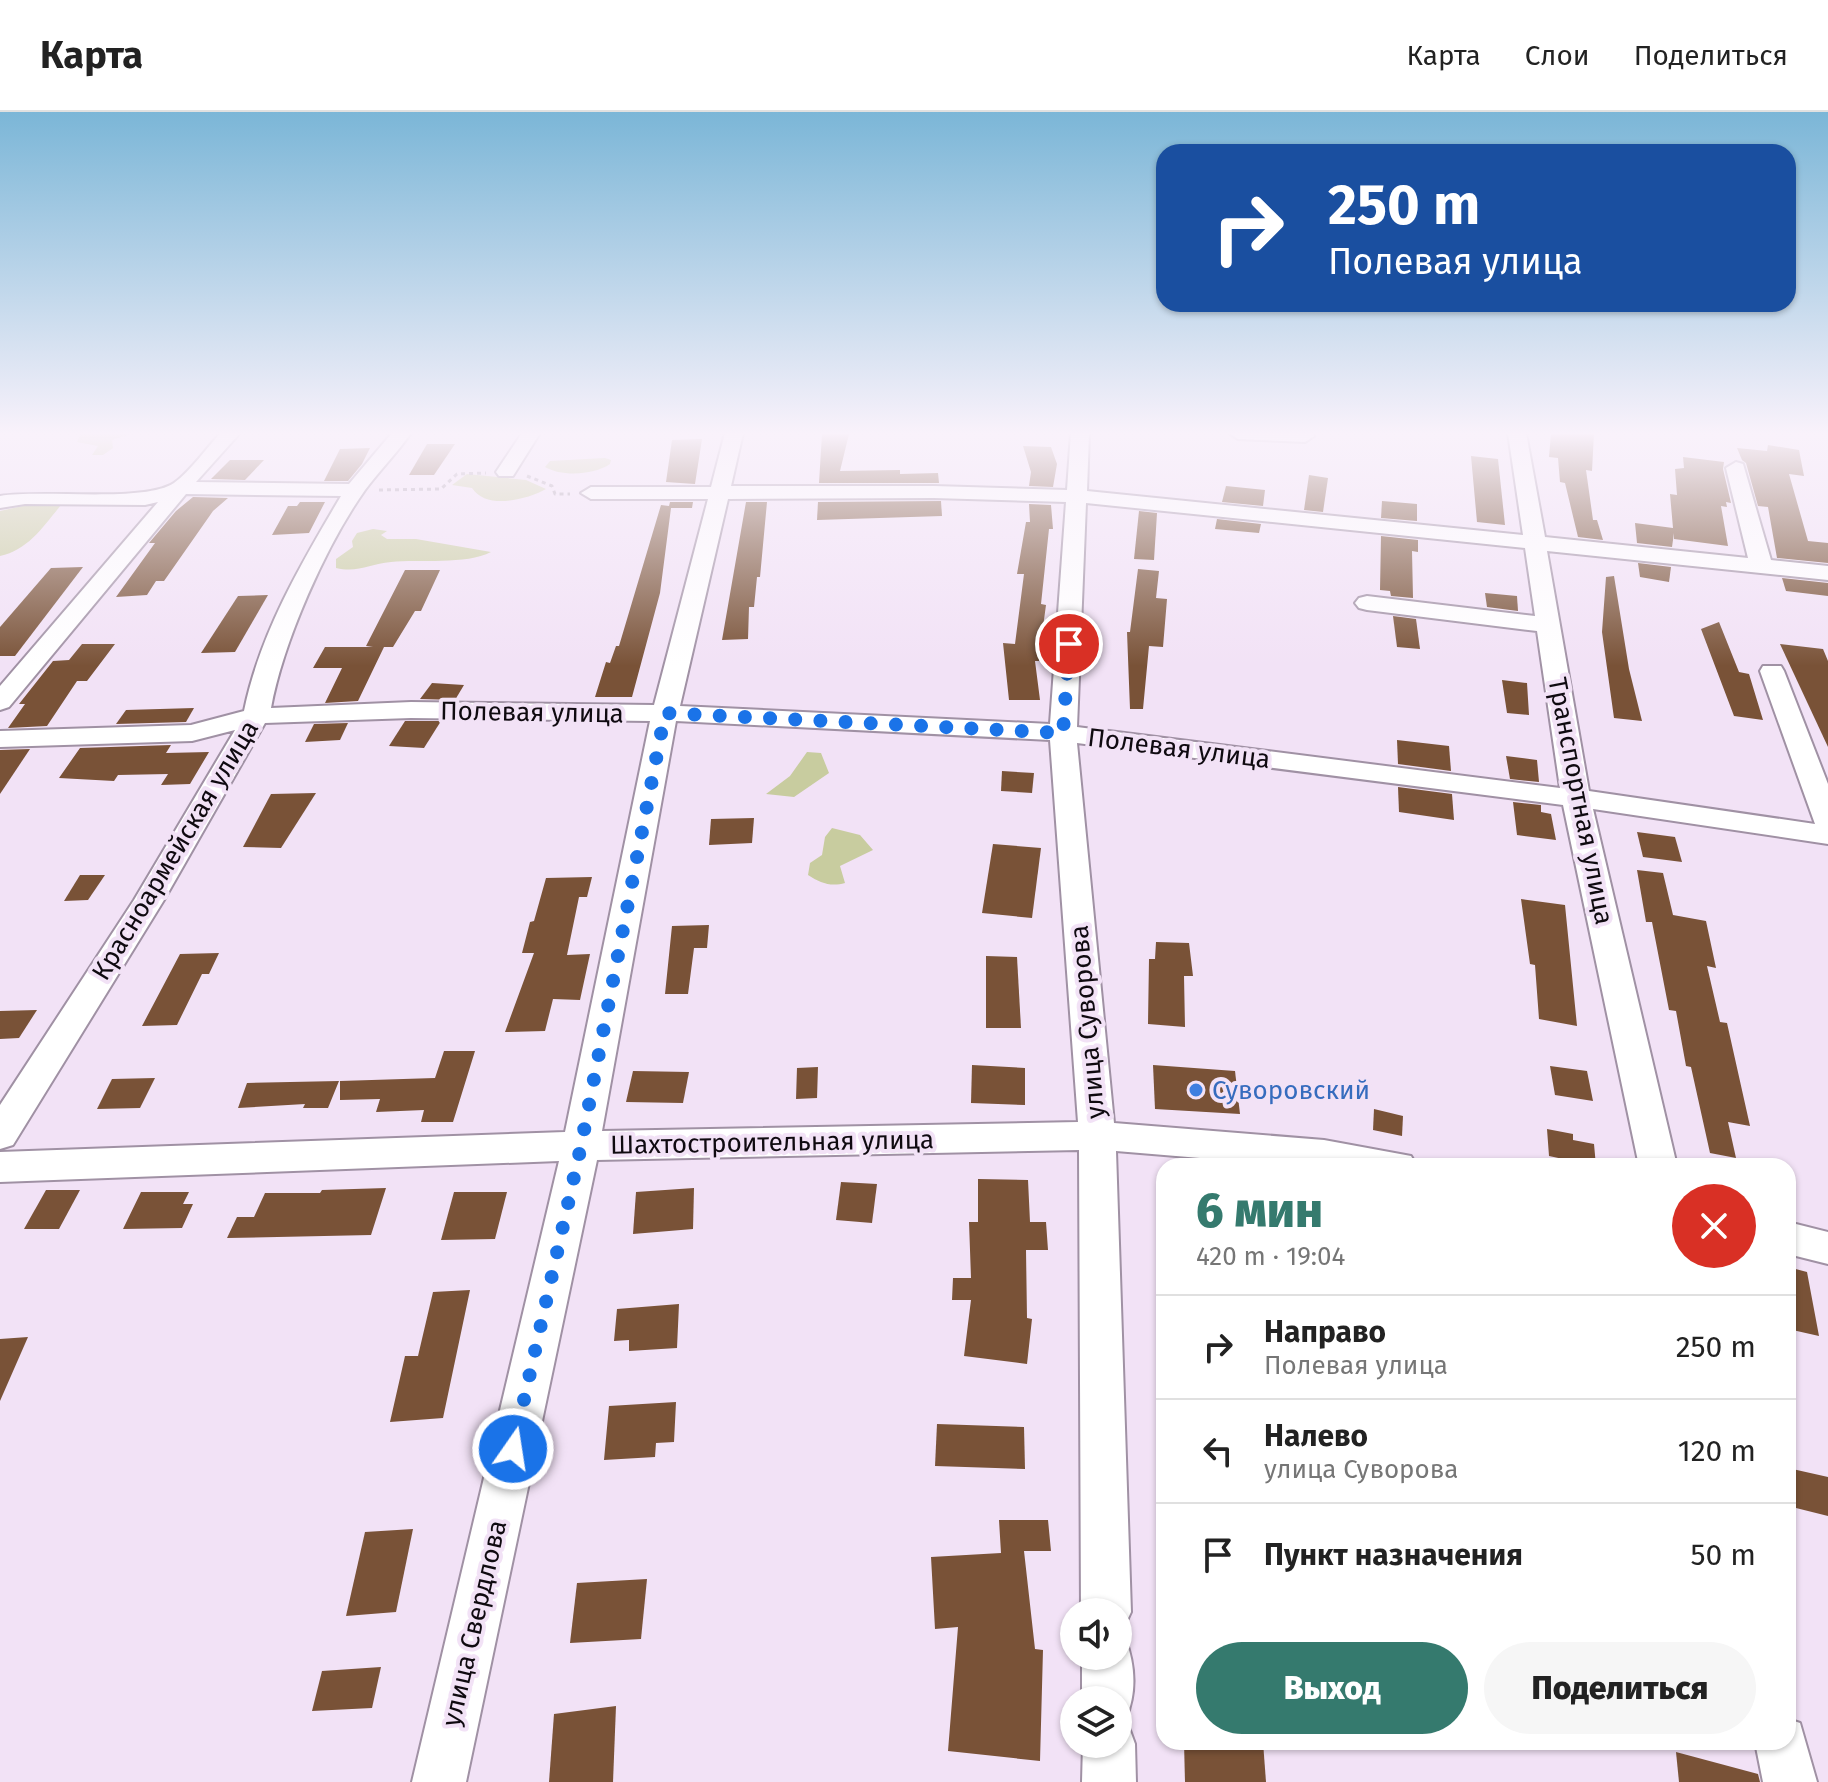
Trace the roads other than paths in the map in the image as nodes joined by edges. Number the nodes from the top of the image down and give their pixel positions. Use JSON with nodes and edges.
{"nodes":[{"id":1,"x":161,"y":511,"type":"edge"},
{"id":2,"x":343,"y":511,"type":"edge"},
{"id":3,"x":715,"y":511,"type":"edge"},
{"id":4,"x":1077,"y":511,"type":"edge"},
{"id":5,"x":1217,"y":511,"type":"edge"},
{"id":6,"x":1529,"y":511,"type":"edge"},
{"id":7,"x":1747,"y":511,"type":"edge"},
{"id":8,"x":1534,"y":545,"type":"junction"},
{"id":9,"x":1761,"y":565,"type":"junction"},
{"id":10,"x":1828,"y":573,"type":"edge"},
{"id":11,"x":1367,"y":603,"type":"dead end"},
{"id":12,"x":1548,"y":625,"type":"junction"},
{"id":13,"x":1772,"y":671,"type":"dead end"},
{"id":14,"x":0,"y":702,"type":"edge"},
{"id":15,"x":665,"y":713,"type":"junction"},
{"id":16,"x":256,"y":716,"type":"junction"},
{"id":17,"x":1063,"y":733,"type":"junction"},
{"id":18,"x":0,"y":739,"type":"edge"},
{"id":19,"x":1576,"y":798,"type":"junction"},
{"id":20,"x":1828,"y":822,"type":"edge"},
{"id":21,"x":1828,"y":835,"type":"edge"},
{"id":22,"x":0,"y":1135,"type":"edge"},
{"id":23,"x":1097,"y":1136,"type":"junction"},
{"id":24,"x":581,"y":1146,"type":"junction"},
{"id":25,"x":1349,"y":1158,"type":"edge"},
{"id":26,"x":1656,"y":1158,"type":"edge"},
{"id":27,"x":0,"y":1167,"type":"edge"},
{"id":28,"x":1796,"y":1240,"type":"edge"},
{"id":29,"x":1828,"y":1248,"type":"edge"},
{"id":30,"x":1106,"y":1598,"type":"edge"},
{"id":31,"x":1783,"y":1750,"type":"edge"},
{"id":32,"x":1109,"y":1758,"type":"edge"},
{"id":33,"x":439,"y":1782,"type":"edge"},
{"id":34,"x":1109,"y":1782,"type":"edge"},
{"id":35,"x":1790,"y":1782,"type":"edge"}],
"edges":[{"from":1,"to":14,"type":"street"},
{"from":2,"to":16,"type":"street","name":"Красноармейская улица"},
{"from":3,"to":15,"type":"street","name":"улица Свердлова"},
{"from":4,"to":17,"type":"street","name":"улица Суворова"},
{"from":5,"to":8,"type":"street"},
{"from":6,"to":8,"type":"street","name":"Транспортная улица"},
{"from":7,"to":9,"type":"street"},
{"from":8,"to":9,"type":"street"},
{"from":8,"to":12,"type":"street","name":"Транспортная улица"},
{"from":9,"to":10,"type":"street"},
{"from":11,"to":12,"type":"street"},
{"from":12,"to":19,"type":"street","name":"Транспортная улица"},
{"from":13,"to":20,"type":"street"},
{"from":15,"to":16,"type":"street","name":"Полевая улица"},
{"from":15,"to":17,"type":"street","name":"Полевая улица"},
{"from":15,"to":24,"type":"street","name":"улица Свердлова"},
{"from":16,"to":18,"type":"street","name":"Полевая улица"},
{"from":16,"to":22,"type":"street","name":"Красноармейская улица"},
{"from":17,"to":19,"type":"street","name":"Полевая улица"},
{"from":17,"to":23,"type":"street","name":"улица Суворова"},
{"from":19,"to":21,"type":"street","name":"Полевая улица"},
{"from":19,"to":26,"type":"street","name":"Транспортная улица"},
{"from":23,"to":24,"type":"street","name":"Шахтостроительная улица"},
{"from":23,"to":25,"type":"street","name":"Шахтостроительная улица"},
{"from":23,"to":30,"type":"street","name":"улица Суворова"},
{"from":24,"to":27,"type":"street","name":"Шахтостроительная улица"},
{"from":24,"to":33,"type":"street","name":"улица Свердлова"},
{"from":28,"to":29,"type":"street"},
{"from":31,"to":35,"type":"street"},
{"from":32,"to":34,"type":"street"}]}
